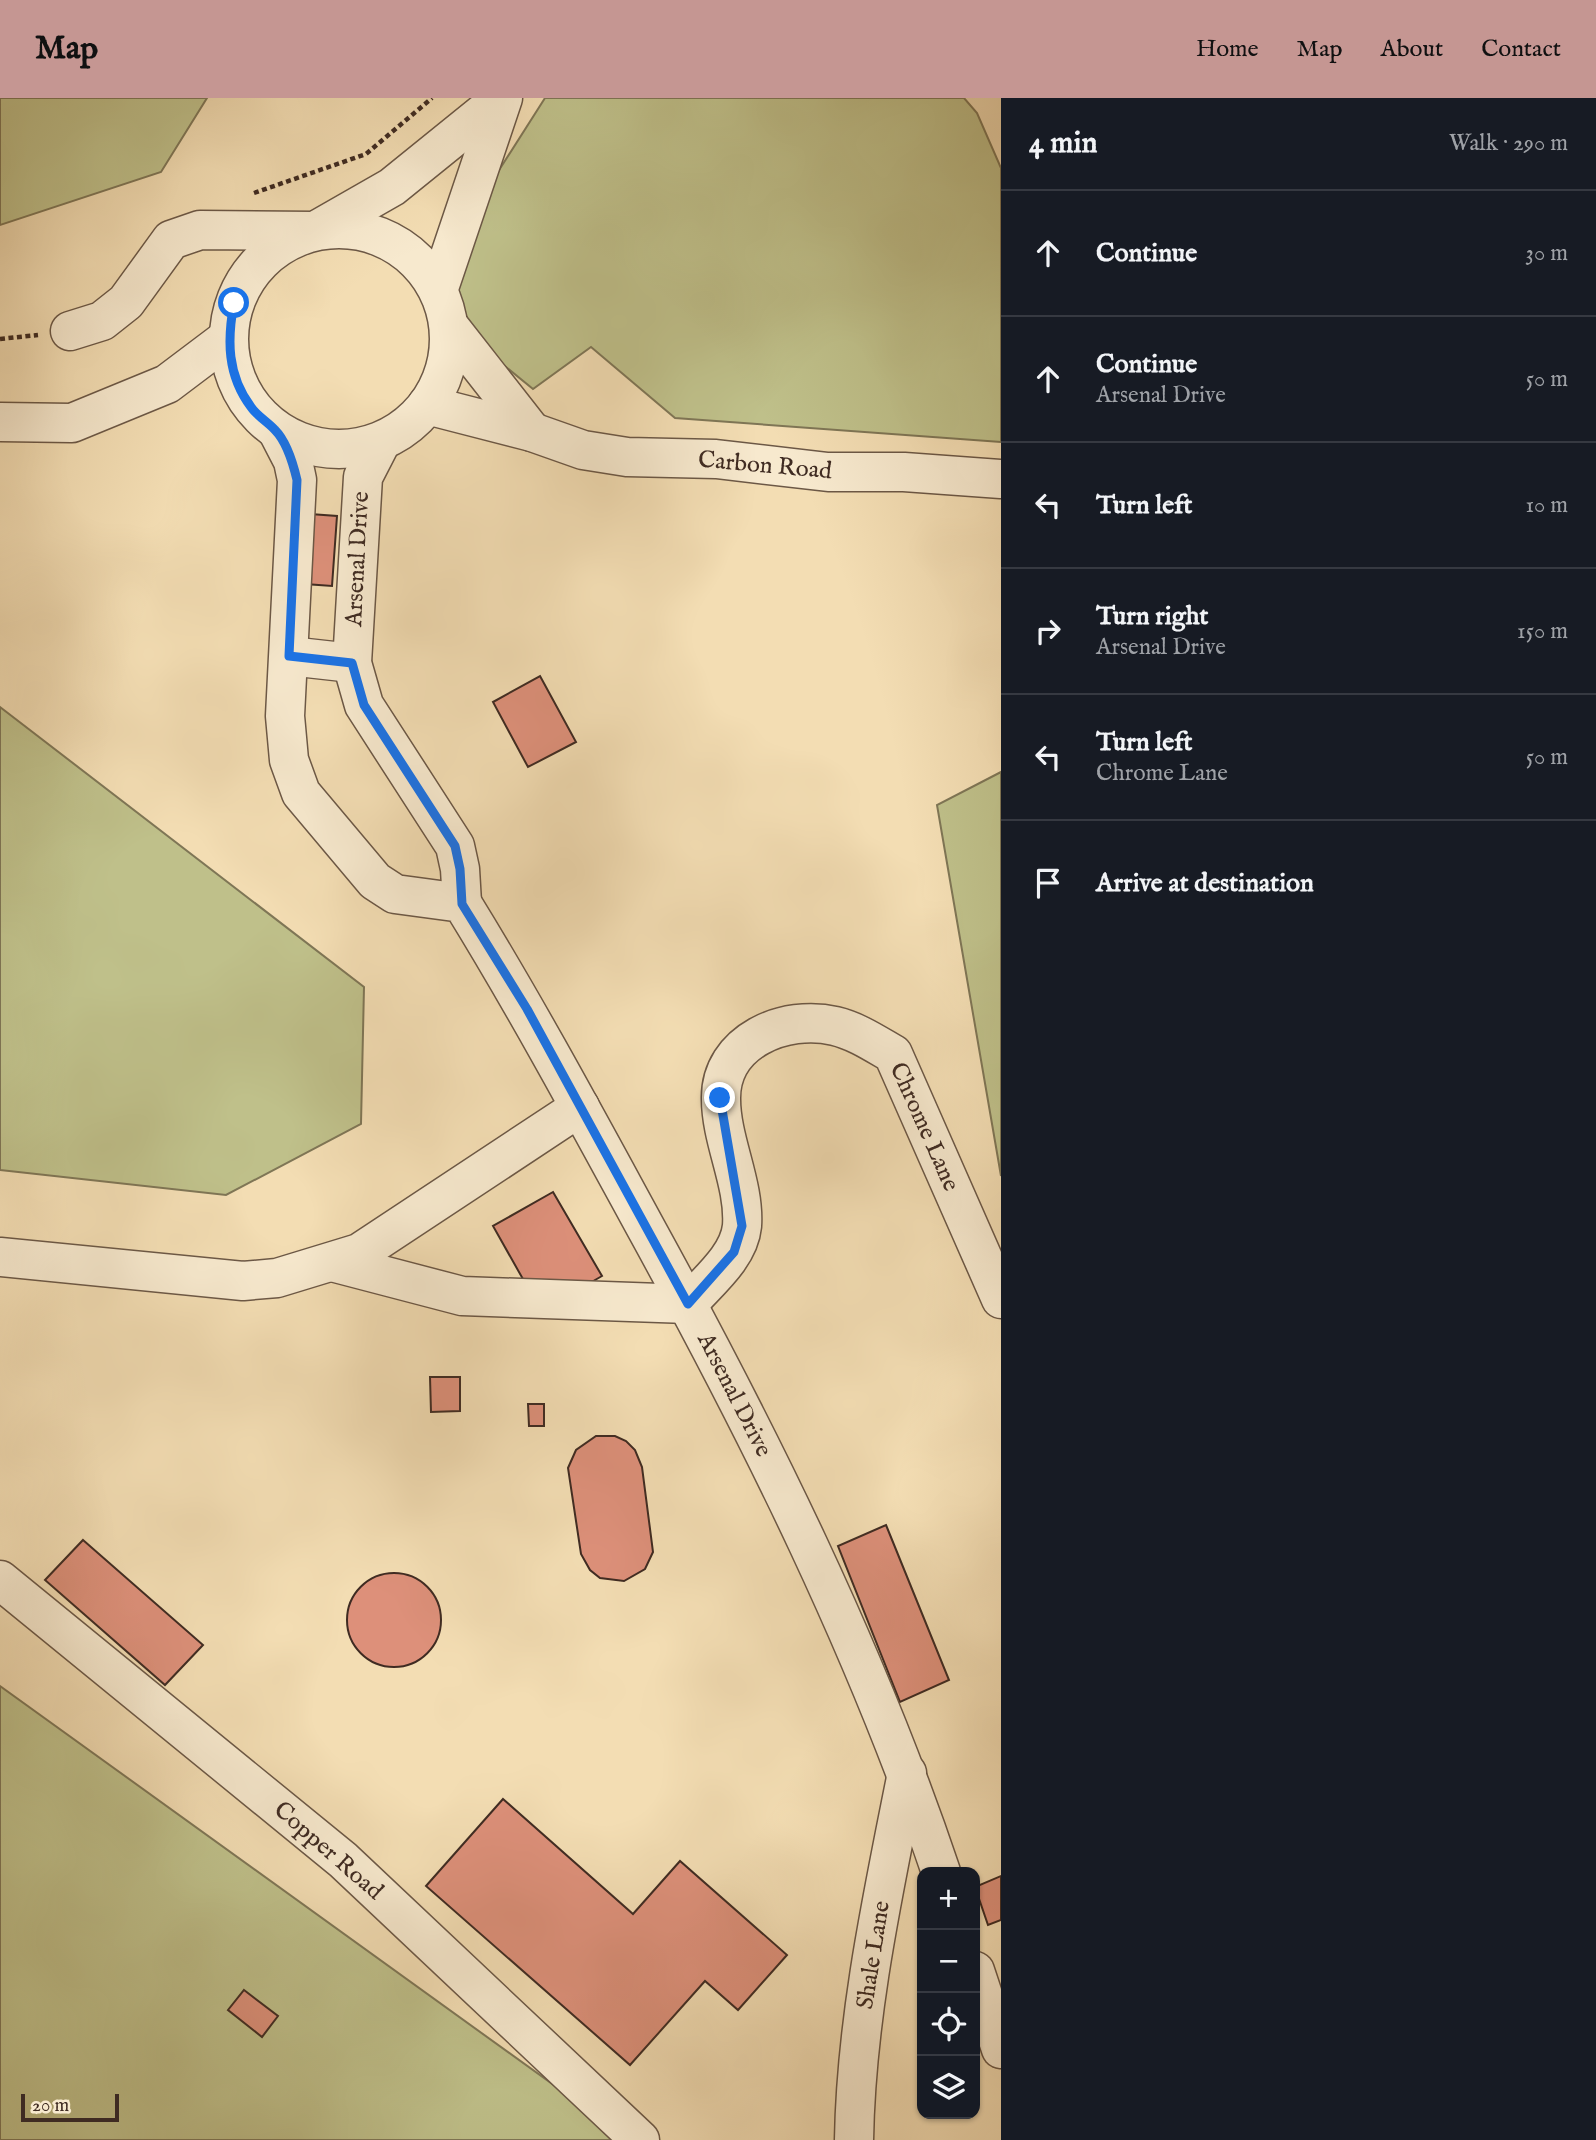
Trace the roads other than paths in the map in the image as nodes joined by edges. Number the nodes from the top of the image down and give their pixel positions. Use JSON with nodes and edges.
{"nodes":[{"id":1,"x":502,"y":98,"type":"edge"},
{"id":2,"x":316,"y":231,"type":"junction"},
{"id":3,"x":439,"y":288,"type":"junction"},
{"id":4,"x":449,"y":326,"type":"junction"},
{"id":5,"x":70,"y":331,"type":"dead end"},
{"id":6,"x":228,"y":338,"type":"junction"},
{"id":7,"x":234,"y":377,"type":"junction"},
{"id":8,"x":167,"y":384,"type":"junction"},
{"id":9,"x":427,"y":405,"type":"junction"},
{"id":10,"x":0,"y":422,"type":"edge"},
{"id":11,"x":278,"y":432,"type":"junction"},
{"id":12,"x":532,"y":432,"type":"junction"},
{"id":13,"x":382,"y":442,"type":"junction"},
{"id":14,"x":1001,"y":479,"type":"edge"},
{"id":15,"x":289,"y":656,"type":"junction"},
{"id":16,"x":352,"y":663,"type":"junction"},
{"id":17,"x":462,"y":904,"type":"junction"},
{"id":18,"x":580,"y":1107,"type":"junction"},
{"id":19,"x":0,"y":1257,"type":"edge"},
{"id":20,"x":332,"y":1262,"type":"junction"},
{"id":21,"x":1001,"y":1299,"type":"edge"},
{"id":22,"x":688,"y":1304,"type":"junction"},
{"id":23,"x":0,"y":1580,"type":"edge"},
{"id":24,"x":908,"y":1771,"type":"junction"},
{"id":25,"x":940,"y":1867,"type":"edge"},
{"id":26,"x":980,"y":1986,"type":"edge"},
{"id":27,"x":1001,"y":2049,"type":"edge"},
{"id":28,"x":640,"y":2140,"type":"edge"},
{"id":29,"x":854,"y":2140,"type":"edge"}],
"edges":[{"from":1,"to":2,"type":"lane"},
{"from":1,"to":3,"type":"lane"},
{"from":2,"to":3,"type":"lane"},
{"from":2,"to":5,"type":"lane"},
{"from":2,"to":6,"type":"lane"},
{"from":3,"to":4,"type":"lane"},
{"from":4,"to":9,"type":"lane"},
{"from":4,"to":12,"type":"lane"},
{"from":6,"to":7,"type":"lane"},
{"from":6,"to":8,"type":"lane"},
{"from":7,"to":8,"type":"lane"},
{"from":7,"to":11,"type":"lane"},
{"from":8,"to":10,"type":"lane"},
{"from":9,"to":12,"type":"lane","name":"Carbon Road"},
{"from":9,"to":13,"type":"lane"},
{"from":11,"to":13,"type":"lane"},
{"from":11,"to":15,"type":"lane"},
{"from":12,"to":14,"type":"lane","name":"Carbon Road"},
{"from":13,"to":16,"type":"lane","name":"Arsenal Drive"},
{"from":15,"to":16,"type":"lane"},
{"from":15,"to":17,"type":"lane"},
{"from":16,"to":17,"type":"lane","name":"Arsenal Drive"},
{"from":17,"to":18,"type":"lane","name":"Arsenal Drive"},
{"from":18,"to":20,"type":"lane"},
{"from":18,"to":22,"type":"lane","name":"Arsenal Drive"},
{"from":19,"to":20,"type":"lane"},
{"from":20,"to":22,"type":"lane"},
{"from":21,"to":22,"type":"lane","name":"Chrome Lane"},
{"from":22,"to":24,"type":"lane","name":"Arsenal Drive"},
{"from":23,"to":28,"type":"lane","name":"Copper Road"},
{"from":24,"to":25,"type":"lane","name":"Arsenal Drive"},
{"from":24,"to":29,"type":"lane","name":"Shale Lane"},
{"from":26,"to":27,"type":"lane"}]}
